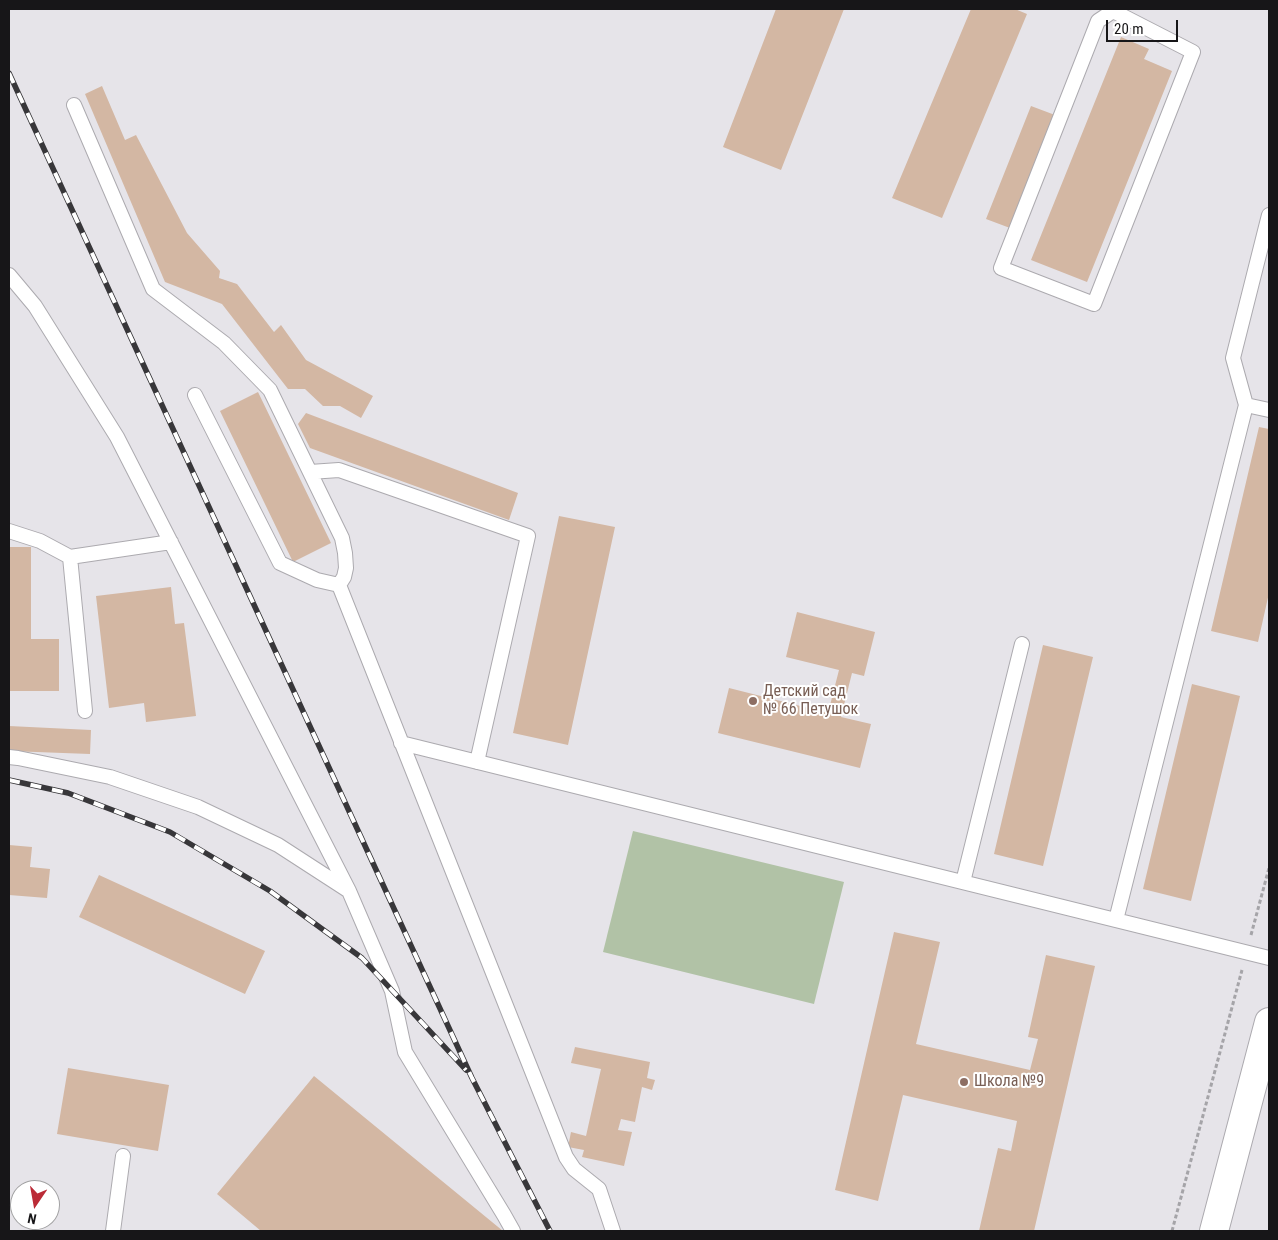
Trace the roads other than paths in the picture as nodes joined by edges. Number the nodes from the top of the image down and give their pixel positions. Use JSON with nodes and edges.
{"nodes":[{"id":1,"x":1113,"y":10,"type":"edge"},
{"id":2,"x":74,"y":105,"type":"dead end"},
{"id":3,"x":1269,"y":215,"type":"edge"},
{"id":4,"x":9,"y":275,"type":"edge"},
{"id":5,"x":195,"y":395,"type":"dead end"},
{"id":6,"x":1246,"y":405,"type":"junction"},
{"id":7,"x":1269,"y":410,"type":"edge"},
{"id":8,"x":310,"y":472,"type":"junction"},
{"id":9,"x":9,"y":531,"type":"edge"},
{"id":10,"x":171,"y":542,"type":"junction"},
{"id":11,"x":70,"y":557,"type":"junction"},
{"id":12,"x":339,"y":586,"type":"junction"},
{"id":13,"x":1022,"y":644,"type":"dead end"},
{"id":14,"x":85,"y":711,"type":"dead end"},
{"id":15,"x":401,"y":743,"type":"junction"},
{"id":16,"x":9,"y":757,"type":"edge"},
{"id":17,"x":477,"y":762,"type":"junction"},
{"id":18,"x":963,"y":882,"type":"junction"},
{"id":19,"x":350,"y":891,"type":"junction"},
{"id":20,"x":1116,"y":920,"type":"junction"},
{"id":21,"x":1269,"y":958,"type":"edge"},
{"id":22,"x":1269,"y":1022,"type":"edge"},
{"id":23,"x":123,"y":1156,"type":"dead end"},
{"id":24,"x":113,"y":1231,"type":"edge"},
{"id":25,"x":513,"y":1231,"type":"edge"},
{"id":26,"x":613,"y":1231,"type":"edge"},
{"id":27,"x":1214,"y":1231,"type":"edge"}],
"edges":[{"from":1,"to":1,"type":"lane"},
{"from":2,"to":8,"type":"lane"},
{"from":3,"to":6,"type":"lane"},
{"from":4,"to":10,"type":"lane"},
{"from":5,"to":12,"type":"lane"},
{"from":6,"to":7,"type":"lane"},
{"from":6,"to":20,"type":"lane"},
{"from":8,"to":12,"type":"lane"},
{"from":8,"to":17,"type":"lane"},
{"from":9,"to":11,"type":"lane"},
{"from":10,"to":11,"type":"lane"},
{"from":10,"to":19,"type":"lane"},
{"from":11,"to":14,"type":"lane"},
{"from":12,"to":15,"type":"lane"},
{"from":13,"to":18,"type":"lane"},
{"from":15,"to":17,"type":"lane"},
{"from":15,"to":26,"type":"lane"},
{"from":16,"to":19,"type":"lane"},
{"from":17,"to":18,"type":"lane"},
{"from":18,"to":20,"type":"lane"},
{"from":19,"to":25,"type":"lane"},
{"from":20,"to":21,"type":"lane"},
{"from":22,"to":27,"type":"main road"},
{"from":23,"to":24,"type":"lane"}]}
